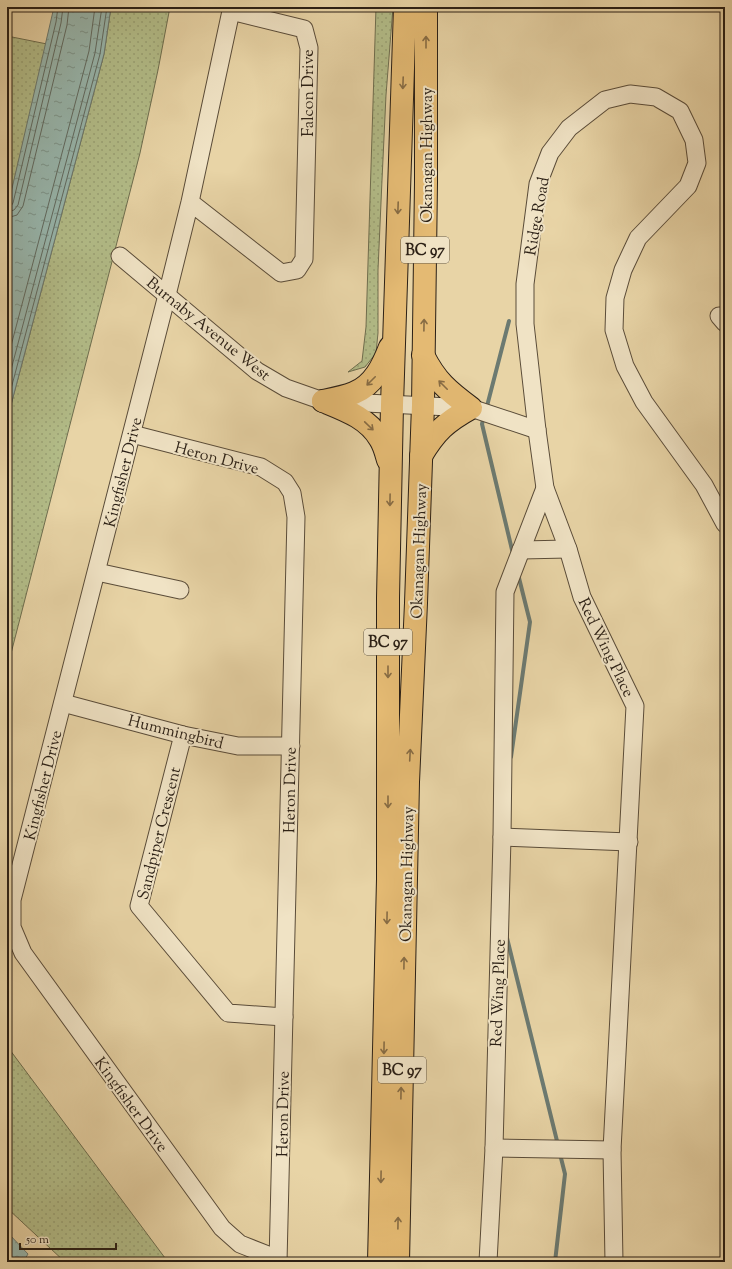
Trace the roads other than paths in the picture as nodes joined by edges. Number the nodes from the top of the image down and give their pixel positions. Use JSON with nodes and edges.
{"nodes":[{"id":1,"x":405,"y":7,"type":"edge"},
{"id":2,"x":426,"y":7,"type":"edge"},
{"id":3,"x":231,"y":9,"type":"edge"},
{"id":4,"x":190,"y":202,"type":"junction"},
{"id":5,"x":120,"y":256,"type":"dead end"},
{"id":6,"x":167,"y":295,"type":"junction"},
{"id":7,"x":394,"y":334,"type":"junction"},
{"id":8,"x":423,"y":355,"type":"junction"},
{"id":9,"x":323,"y":401,"type":"junction"},
{"id":10,"x":392,"y":405,"type":"junction"},
{"id":11,"x":423,"y":406,"type":"junction"},
{"id":12,"x":471,"y":408,"type":"junction"},
{"id":13,"x":537,"y":430,"type":"junction"},
{"id":14,"x":132,"y":434,"type":"junction"},
{"id":15,"x":421,"y":456,"type":"junction"},
{"id":16,"x":391,"y":467,"type":"junction"},
{"id":17,"x":545,"y":488,"type":"junction"},
{"id":18,"x":725,"y":524,"type":"edge"},
{"id":19,"x":568,"y":549,"type":"junction"},
{"id":20,"x":521,"y":550,"type":"junction"},
{"id":21,"x":97,"y":572,"type":"junction"},
{"id":22,"x":180,"y":590,"type":"dead end"},
{"id":23,"x":63,"y":703,"type":"junction"},
{"id":24,"x":183,"y":734,"type":"junction"},
{"id":25,"x":290,"y":746,"type":"junction"},
{"id":26,"x":502,"y":837,"type":"junction"},
{"id":27,"x":629,"y":842,"type":"junction"},
{"id":28,"x":284,"y":1017,"type":"junction"},
{"id":29,"x":494,"y":1148,"type":"junction"},
{"id":30,"x":612,"y":1150,"type":"junction"},
{"id":31,"x":278,"y":1260,"type":"edge"},
{"id":32,"x":379,"y":1262,"type":"edge"},
{"id":33,"x":398,"y":1262,"type":"edge"},
{"id":34,"x":488,"y":1262,"type":"edge"},
{"id":35,"x":614,"y":1262,"type":"edge"}],
"edges":[{"from":1,"to":7,"type":"highway","name":"Okanagan Highway","number":"BC 97","one_way":true},
{"from":8,"to":2,"type":"highway","name":"Okanagan Highway","number":"BC 97","one_way":true},
{"from":3,"to":4,"type":"street","name":"Falcon Drive"},
{"from":3,"to":4,"type":"street","name":"Falcon Drive"},
{"from":4,"to":6,"type":"street","name":"Falcon Drive"},
{"from":5,"to":6,"type":"street","name":"Burnaby Avenue West"},
{"from":6,"to":9,"type":"street","name":"Burnaby Avenue West"},
{"from":6,"to":14,"type":"street","name":"Kingfisher Drive"},
{"from":7,"to":9,"type":"highway","one_way":true},
{"from":7,"to":10,"type":"highway","name":"Okanagan Highway","number":"BC 97"},
{"from":8,"to":11,"type":"highway","name":"Okanagan Highway","number":"BC 97"},
{"from":12,"to":8,"type":"highway","one_way":true},
{"from":9,"to":10,"type":"street","name":"Burnaby Avenue West"},
{"from":9,"to":16,"type":"highway","one_way":true},
{"from":10,"to":11,"type":"street","name":"Burnaby Avenue West"},
{"from":10,"to":16,"type":"highway","name":"Okanagan Highway","number":"BC 97"},
{"from":11,"to":12,"type":"street","name":"Burnaby Avenue West"},
{"from":11,"to":15,"type":"highway","name":"Okanagan Highway","number":"BC 97"},
{"from":12,"to":13,"type":"street","name":"Burnaby Avenue West"},
{"from":12,"to":15,"type":"highway"},
{"from":13,"to":17,"type":"street"},
{"from":13,"to":18,"type":"street","name":"Ridge Road"},
{"from":14,"to":21,"type":"street","name":"Kingfisher Drive"},
{"from":14,"to":25,"type":"street","name":"Heron Drive"},
{"from":33,"to":15,"type":"highway","name":"Okanagan Highway","number":"BC 97","one_way":true},
{"from":16,"to":32,"type":"highway","name":"Okanagan Highway","number":"BC 97","one_way":true},
{"from":17,"to":19,"type":"street","name":"Red Wing Place"},
{"from":17,"to":20,"type":"street","name":"Red Wing Place"},
{"from":19,"to":20,"type":"street"},
{"from":19,"to":27,"type":"street","name":"Red Wing Place"},
{"from":20,"to":26,"type":"street","name":"Red Wing Place"},
{"from":21,"to":22,"type":"street"},
{"from":21,"to":23,"type":"street","name":"Kingfisher Drive"},
{"from":23,"to":24,"type":"street","name":"Hummingbird"},
{"from":23,"to":31,"type":"street","name":"Kingfisher Drive"},
{"from":24,"to":25,"type":"street","name":"Hummingbird"},
{"from":24,"to":28,"type":"street","name":"Sandpiper Crescent"},
{"from":25,"to":28,"type":"street","name":"Heron Drive"},
{"from":26,"to":27,"type":"street"},
{"from":26,"to":29,"type":"street","name":"Red Wing Place"},
{"from":27,"to":30,"type":"street","name":"Red Wing Place"},
{"from":28,"to":31,"type":"street","name":"Heron Drive"},
{"from":29,"to":30,"type":"street"},
{"from":29,"to":34,"type":"street","name":"Red Wing Place"},
{"from":30,"to":35,"type":"street","name":"Red Wing Place"}]}
